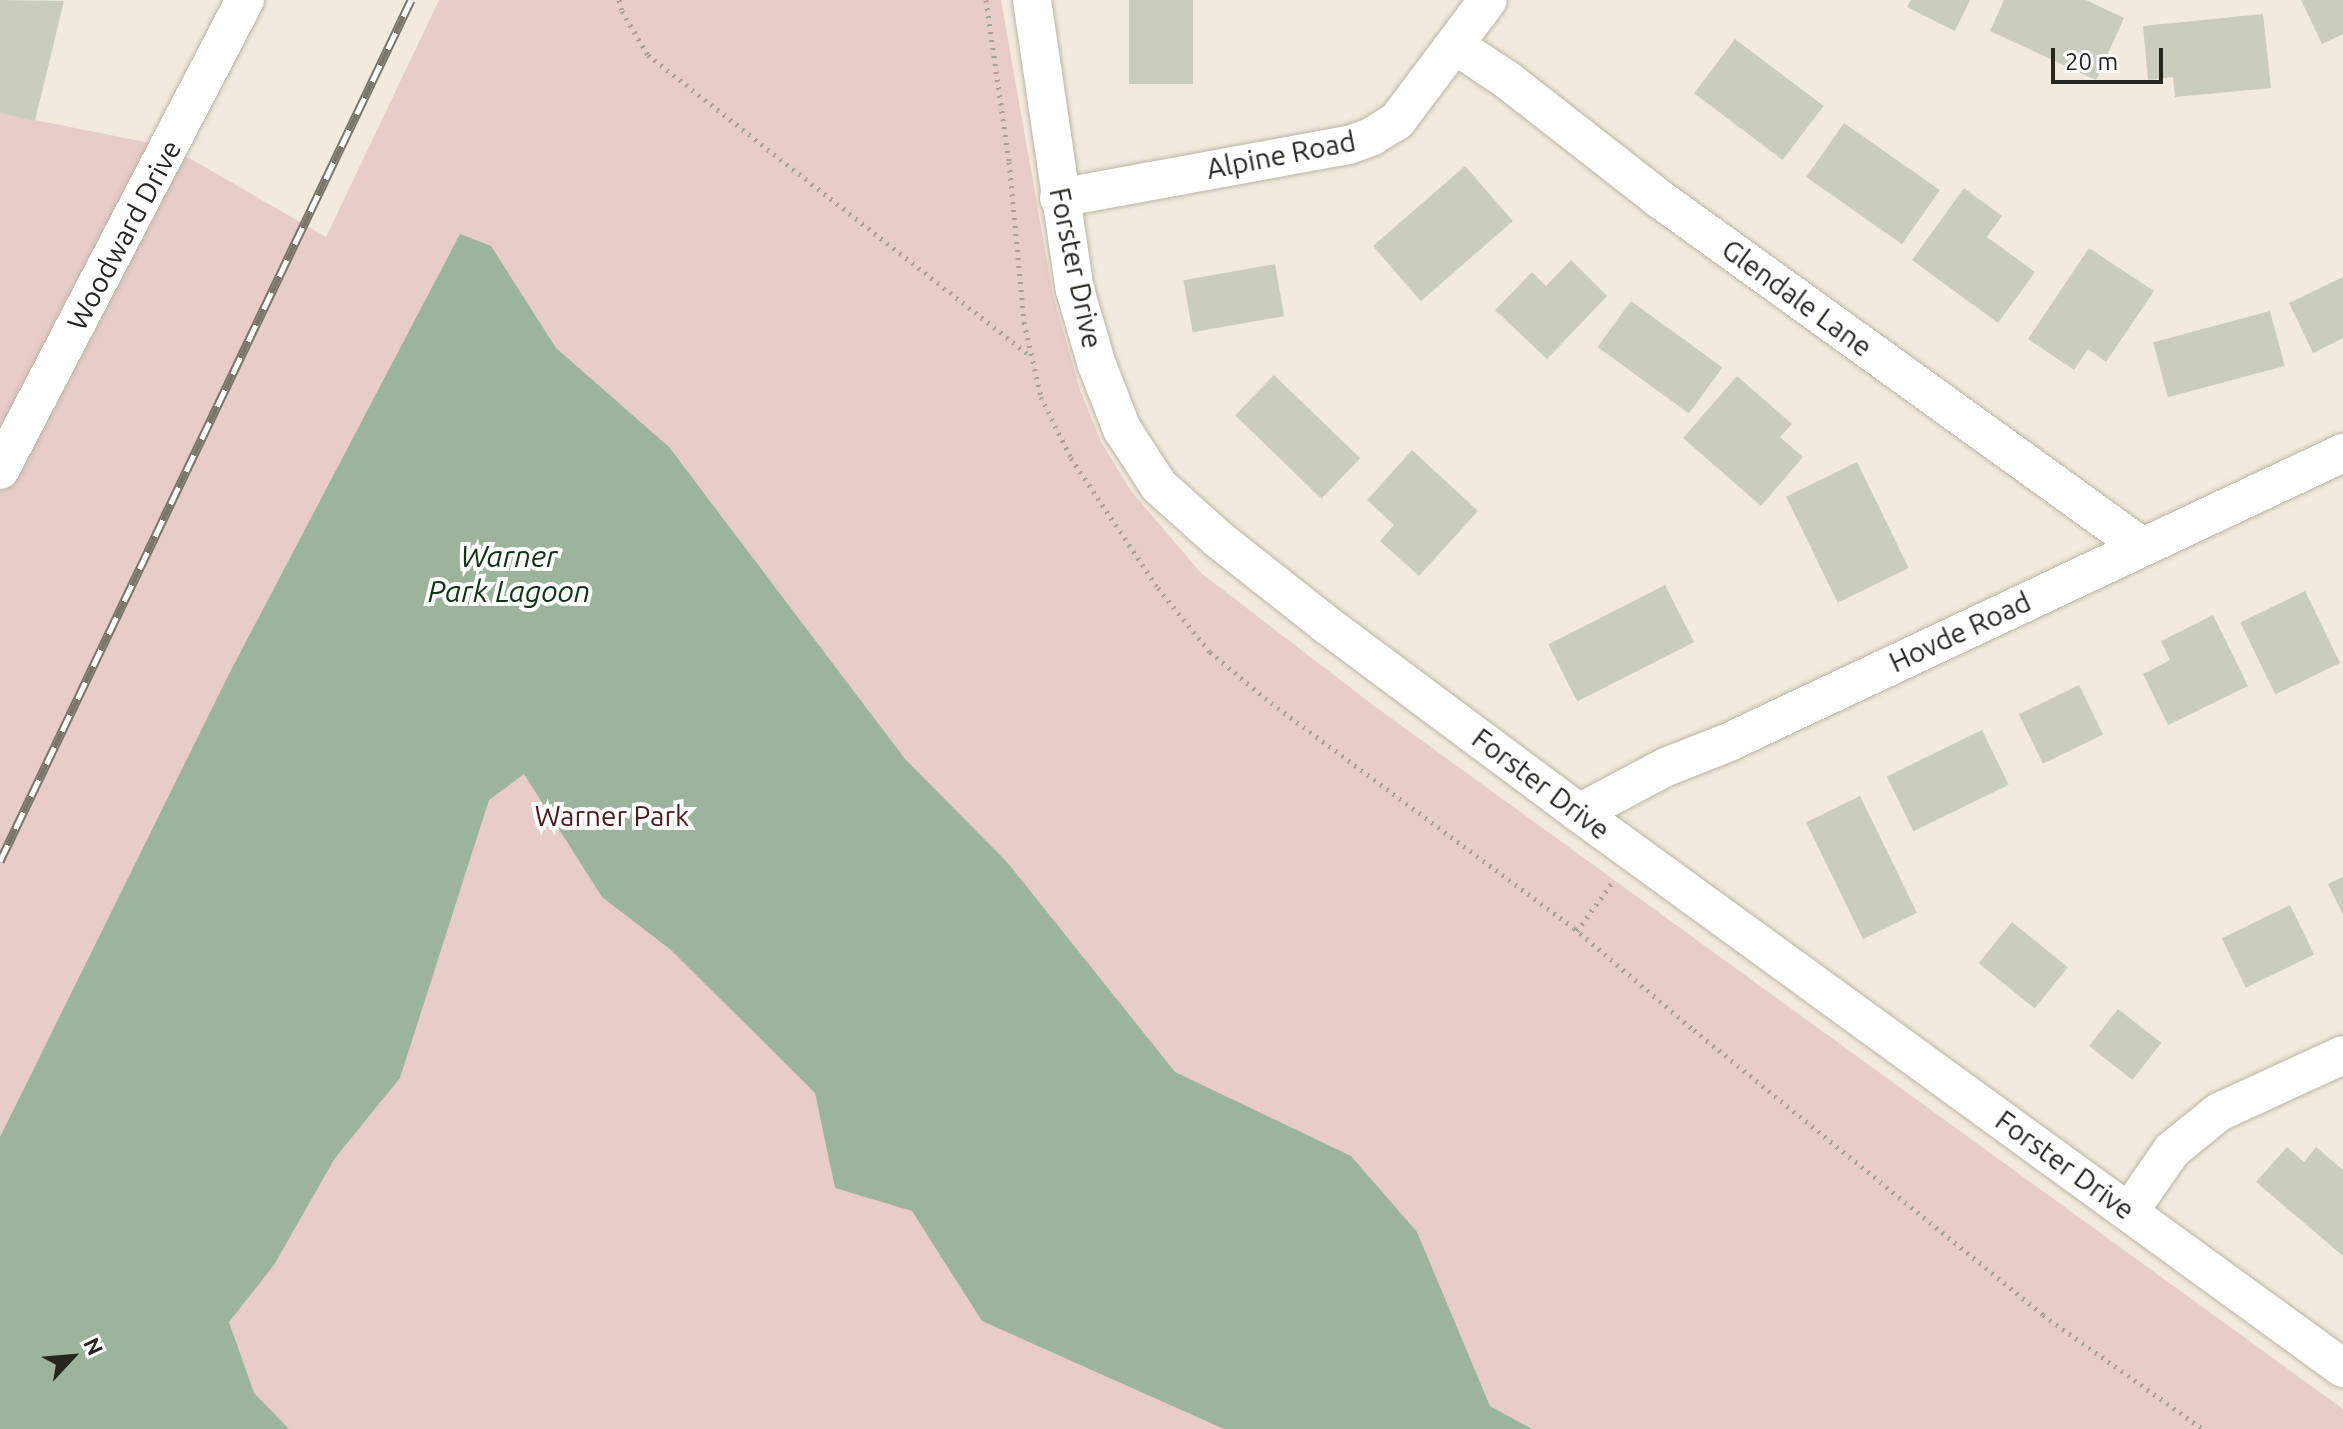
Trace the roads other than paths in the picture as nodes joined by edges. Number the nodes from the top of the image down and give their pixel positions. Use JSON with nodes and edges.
{"nodes":[{"id":1,"x":245,"y":0,"type":"edge"},
{"id":2,"x":1032,"y":0,"type":"edge"},
{"id":3,"x":1488,"y":0,"type":"edge"},
{"id":4,"x":1456,"y":46,"type":"junction"},
{"id":5,"x":1059,"y":198,"type":"junction"},
{"id":6,"x":2343,"y":453,"type":"edge"},
{"id":7,"x":0,"y":470,"type":"edge"},
{"id":8,"x":2141,"y":546,"type":"junction"},
{"id":9,"x":1579,"y":813,"type":"junction"},
{"id":10,"x":2343,"y":1055,"type":"edge"},
{"id":11,"x":2129,"y":1212,"type":"junction"},
{"id":12,"x":2343,"y":1368,"type":"edge"}],
"edges":[{"from":1,"to":7,"type":"street","name":"Woodward Drive"},
{"from":2,"to":5,"type":"street","name":"Forster Drive"},
{"from":3,"to":4,"type":"street","name":"Alpine Road"},
{"from":4,"to":5,"type":"street","name":"Alpine Road"},
{"from":4,"to":8,"type":"street","name":"Glendale Lane"},
{"from":5,"to":9,"type":"street","name":"Forster Drive"},
{"from":6,"to":8,"type":"street","name":"Hovde Road"},
{"from":8,"to":9,"type":"street","name":"Hovde Road"},
{"from":9,"to":11,"type":"street","name":"Forster Drive"},
{"from":10,"to":11,"type":"street"},
{"from":11,"to":12,"type":"street","name":"Forster Drive"}]}
